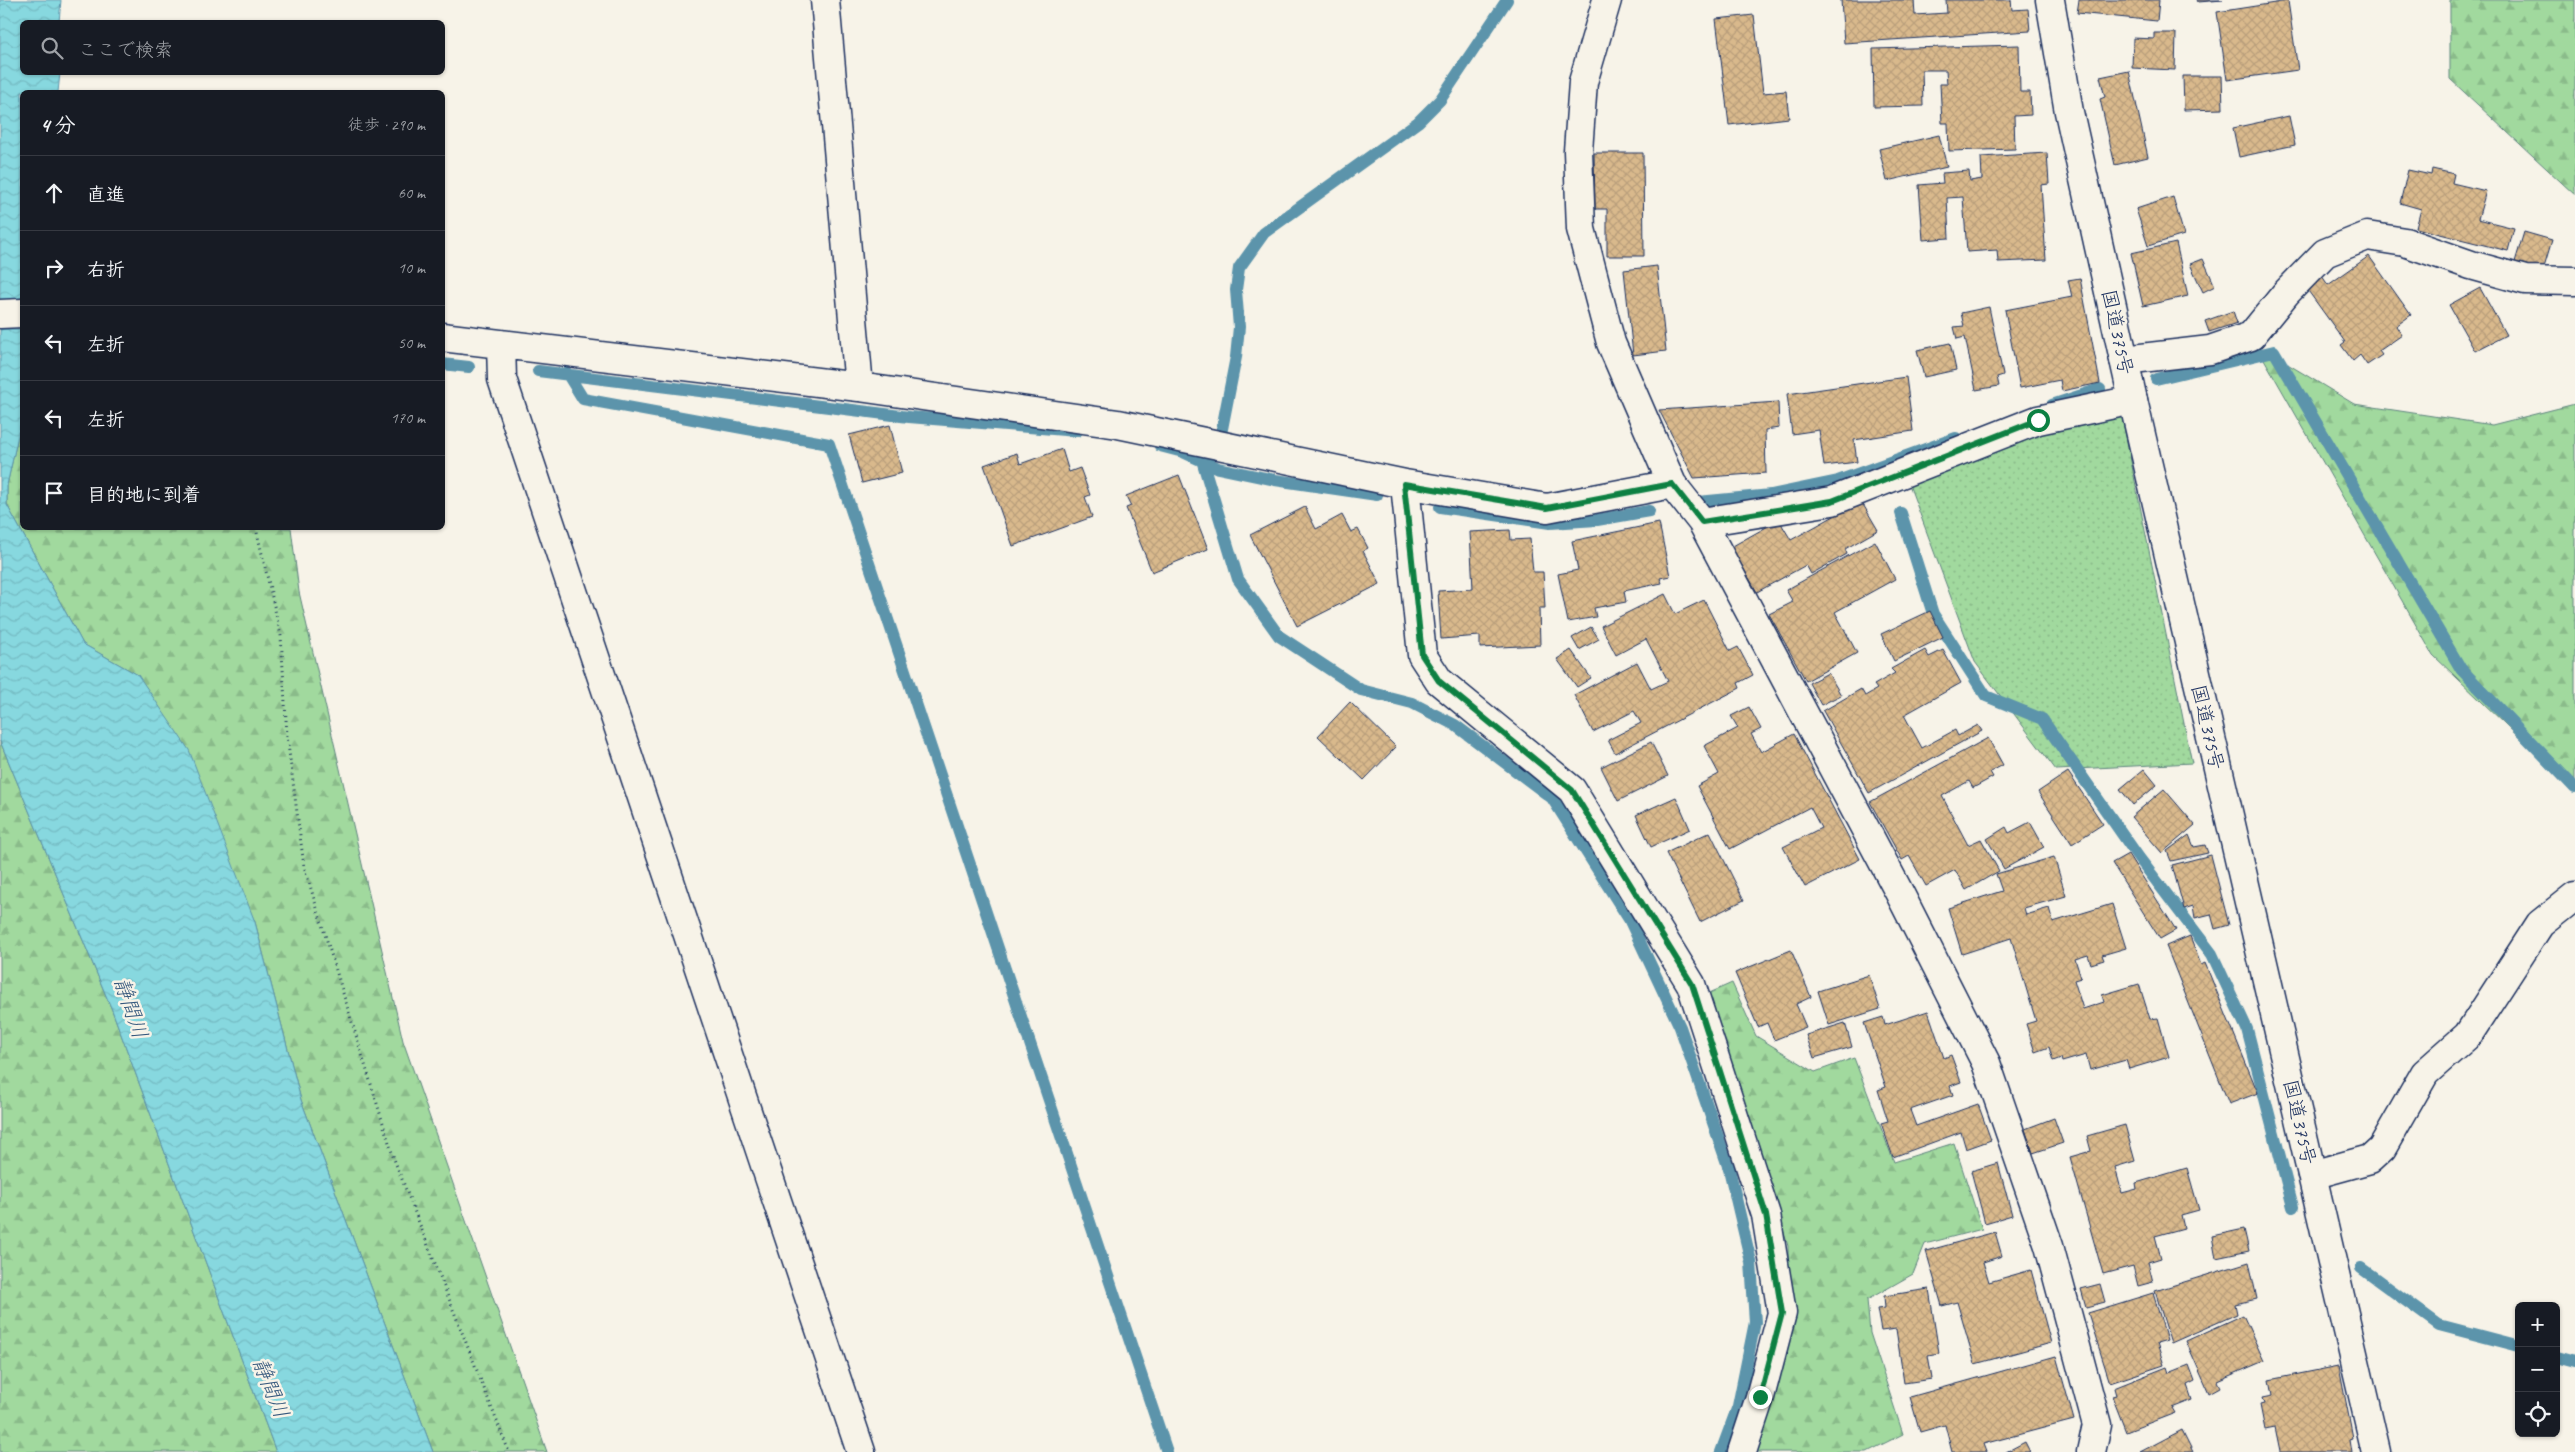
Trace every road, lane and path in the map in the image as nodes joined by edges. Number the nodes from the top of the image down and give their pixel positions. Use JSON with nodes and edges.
{"nodes":[{"id":1,"x":825,"y":0,"type":"edge"},
{"id":2,"x":1606,"y":0,"type":"edge"},
{"id":3,"x":2050,"y":0,"type":"edge"},
{"id":4,"x":2575,"y":281,"type":"edge"},
{"id":5,"x":20,"y":313,"type":"edge"},
{"id":6,"x":0,"y":314,"type":"edge"},
{"id":7,"x":445,"y":337,"type":"edge"},
{"id":8,"x":501,"y":344,"type":"junction"},
{"id":9,"x":2124,"y":360,"type":"junction"},
{"id":10,"x":859,"y":387,"type":"junction"},
{"id":11,"x":2133,"y":400,"type":"junction"},
{"id":12,"x":1404,"y":484,"type":"junction"},
{"id":13,"x":1672,"y":484,"type":"junction"},
{"id":14,"x":1702,"y":522,"type":"junction"},
{"id":15,"x":256,"y":530,"type":"edge"},
{"id":16,"x":2575,"y":896,"type":"edge"},
{"id":17,"x":2312,"y":1175,"type":"junction"},
{"id":18,"x":509,"y":1452,"type":"edge"},
{"id":19,"x":861,"y":1452,"type":"edge"},
{"id":20,"x":1742,"y":1452,"type":"edge"},
{"id":21,"x":2091,"y":1452,"type":"edge"},
{"id":22,"x":2376,"y":1452,"type":"edge"}],
"edges":[{"from":1,"to":10,"type":"main road"},
{"from":2,"to":13,"type":"main road"},
{"from":3,"to":9,"type":"main road","name":"国道375号"},
{"from":4,"to":9,"type":"main road"},
{"from":5,"to":6,"type":"main road"},
{"from":7,"to":8,"type":"main road"},
{"from":8,"to":10,"type":"main road"},
{"from":8,"to":19,"type":"main road"},
{"from":9,"to":11,"type":"main road","name":"国道375号"},
{"from":10,"to":12,"type":"main road"},
{"from":11,"to":14,"type":"main road"},
{"from":11,"to":17,"type":"main road","name":"国道375号"},
{"from":12,"to":13,"type":"main road"},
{"from":12,"to":20,"type":"main road"},
{"from":13,"to":14,"type":"main road"},
{"from":14,"to":21,"type":"main road"},
{"from":15,"to":18,"type":"path"},
{"from":16,"to":17,"type":"main road"},
{"from":17,"to":22,"type":"main road","name":"国道375号"}]}
